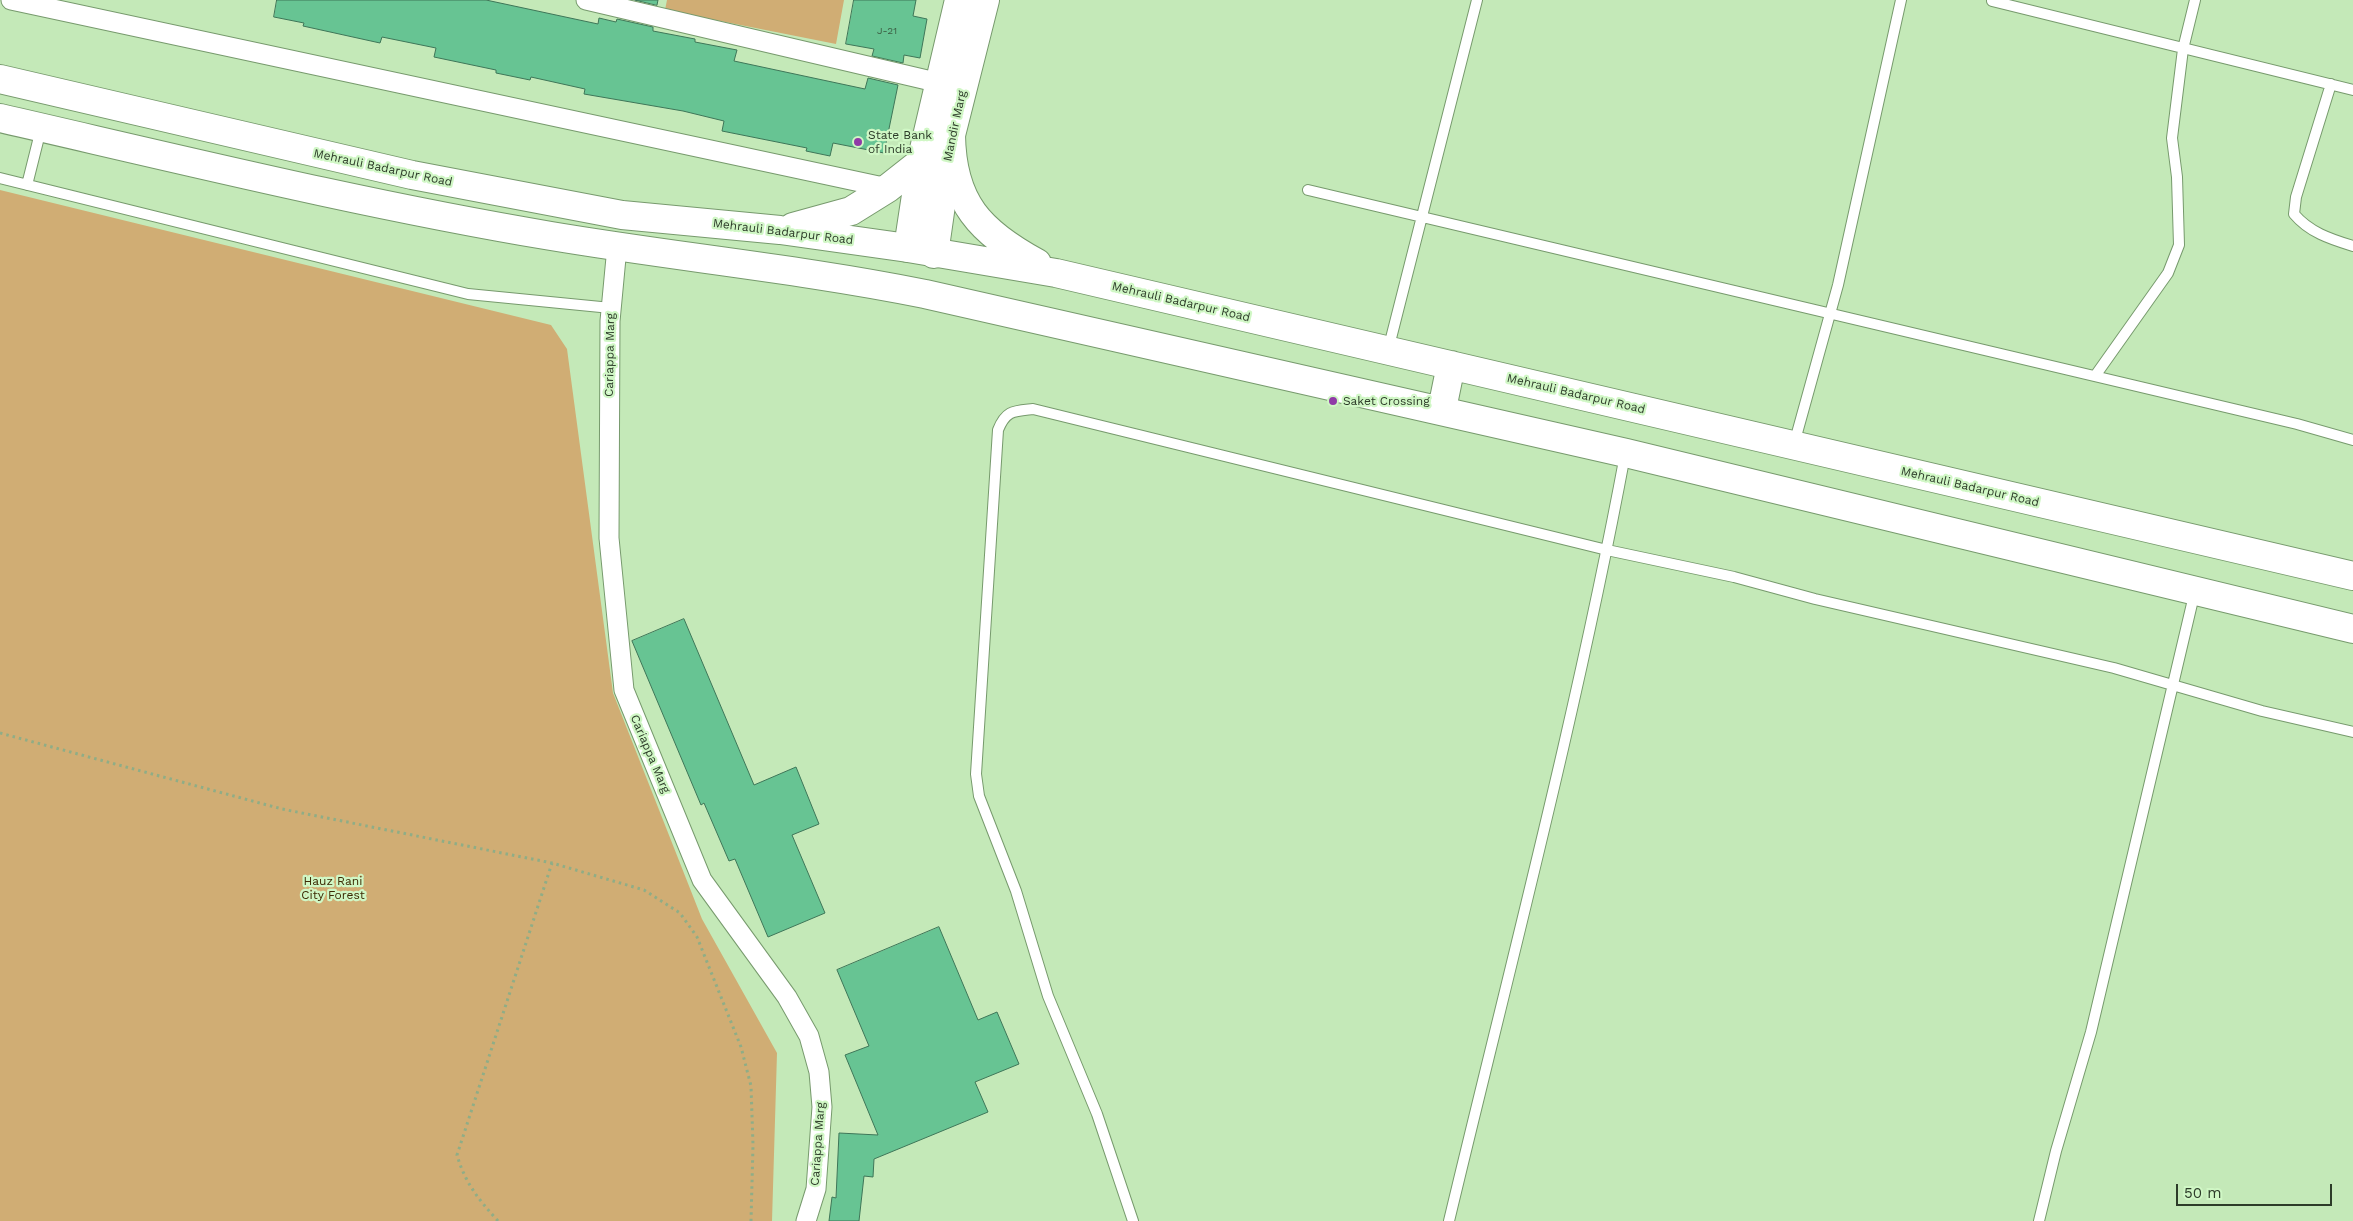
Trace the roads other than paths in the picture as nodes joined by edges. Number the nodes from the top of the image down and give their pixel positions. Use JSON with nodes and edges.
{"nodes":[{"id":1,"x":11,"y":0,"type":"edge"},
{"id":2,"x":586,"y":0,"type":"edge"},
{"id":3,"x":959,"y":0,"type":"edge"},
{"id":4,"x":985,"y":0,"type":"edge"},
{"id":5,"x":1477,"y":0,"type":"edge"},
{"id":6,"x":1901,"y":0,"type":"edge"},
{"id":7,"x":1990,"y":0,"type":"edge"},
{"id":8,"x":2195,"y":0,"type":"edge"},
{"id":9,"x":2184,"y":49,"type":"junction"},
{"id":10,"x":0,"y":79,"type":"edge"},
{"id":11,"x":940,"y":82,"type":"junction"},
{"id":12,"x":2331,"y":84,"type":"junction"},
{"id":13,"x":2353,"y":90,"type":"edge"},
{"id":14,"x":0,"y":118,"type":"edge"},
{"id":15,"x":42,"y":128,"type":"junction"},
{"id":16,"x":951,"y":135,"type":"junction"},
{"id":17,"x":921,"y":162,"type":"junction"},
{"id":18,"x":0,"y":178,"type":"edge"},
{"id":19,"x":27,"y":184,"type":"junction"},
{"id":20,"x":888,"y":188,"type":"junction"},
{"id":21,"x":1308,"y":190,"type":"dead end"},
{"id":22,"x":1424,"y":218,"type":"junction"},
{"id":23,"x":780,"y":230,"type":"junction"},
{"id":24,"x":2353,"y":246,"type":"edge"},
{"id":25,"x":618,"y":247,"type":"junction"},
{"id":26,"x":908,"y":248,"type":"junction"},
{"id":27,"x":934,"y":254,"type":"junction"},
{"id":28,"x":1056,"y":273,"type":"junction"},
{"id":29,"x":611,"y":308,"type":"junction"},
{"id":30,"x":1830,"y":313,"type":"junction"},
{"id":31,"x":1388,"y":350,"type":"junction"},
{"id":32,"x":1451,"y":365,"type":"junction"},
{"id":33,"x":2094,"y":376,"type":"junction"},
{"id":34,"x":1442,"y":410,"type":"junction"},
{"id":35,"x":2353,"y":440,"type":"edge"},
{"id":36,"x":1794,"y":445,"type":"junction"},
{"id":37,"x":1626,"y":452,"type":"junction"},
{"id":38,"x":1607,"y":550,"type":"junction"},
{"id":39,"x":2353,"y":576,"type":"edge"},
{"id":40,"x":2195,"y":590,"type":"junction"},
{"id":41,"x":2353,"y":629,"type":"edge"},
{"id":42,"x":2171,"y":684,"type":"junction"},
{"id":43,"x":2353,"y":732,"type":"edge"},
{"id":44,"x":806,"y":1221,"type":"edge"},
{"id":45,"x":1133,"y":1221,"type":"edge"},
{"id":46,"x":1449,"y":1221,"type":"edge"},
{"id":47,"x":2039,"y":1221,"type":"edge"}],
"edges":[{"from":1,"to":20,"type":"street"},
{"from":2,"to":11,"type":"street"},
{"from":3,"to":11,"type":"main road","name":"Mandir Marg"},
{"from":4,"to":16,"type":"main road","name":"Mandir Marg"},
{"from":5,"to":22,"type":"lane"},
{"from":6,"to":30,"type":"lane"},
{"from":7,"to":9,"type":"lane"},
{"from":8,"to":9,"type":"lane"},
{"from":9,"to":12,"type":"lane"},
{"from":9,"to":33,"type":"lane"},
{"from":10,"to":23,"type":"main road","name":"Mehrauli Badarpur Road"},
{"from":11,"to":17,"type":"main road","name":"Mandir Marg"},
{"from":12,"to":13,"type":"lane"},
{"from":12,"to":24,"type":"lane"},
{"from":14,"to":15,"type":"main road"},
{"from":15,"to":19,"type":"lane"},
{"from":15,"to":25,"type":"main road"},
{"from":16,"to":27,"type":"main road","name":"Mandir Marg"},
{"from":16,"to":28,"type":"main road"},
{"from":17,"to":20,"type":"main road"},
{"from":17,"to":26,"type":"main road","name":"Mandir Marg"},
{"from":18,"to":19,"type":"lane"},
{"from":19,"to":29,"type":"lane"},
{"from":20,"to":23,"type":"main road"},
{"from":21,"to":22,"type":"lane"},
{"from":22,"to":30,"type":"lane"},
{"from":22,"to":31,"type":"lane"},
{"from":23,"to":26,"type":"main road","name":"Mehrauli Badarpur Road"},
{"from":25,"to":29,"type":"street","name":"Cariappa Marg"},
{"from":25,"to":34,"type":"main road"},
{"from":26,"to":27,"type":"main road","name":"Mehrauli Badarpur Road"},
{"from":27,"to":28,"type":"main road","name":"Mehrauli Badarpur Road"},
{"from":28,"to":31,"type":"main road","name":"Mehrauli Badarpur Road"},
{"from":29,"to":44,"type":"street","name":"Cariappa Marg"},
{"from":30,"to":33,"type":"lane"},
{"from":30,"to":36,"type":"lane"},
{"from":31,"to":32,"type":"main road","name":"Mehrauli Badarpur Road"},
{"from":32,"to":34,"type":"main road"},
{"from":32,"to":36,"type":"main road","name":"Mehrauli Badarpur Road"},
{"from":33,"to":35,"type":"lane"},
{"from":34,"to":37,"type":"main road"},
{"from":36,"to":39,"type":"main road","name":"Mehrauli Badarpur Road"},
{"from":37,"to":38,"type":"lane"},
{"from":37,"to":40,"type":"main road"},
{"from":38,"to":42,"type":"lane"},
{"from":38,"to":45,"type":"lane"},
{"from":38,"to":46,"type":"lane"},
{"from":40,"to":41,"type":"main road"},
{"from":40,"to":42,"type":"lane"},
{"from":42,"to":43,"type":"lane"},
{"from":42,"to":47,"type":"lane"}]}
